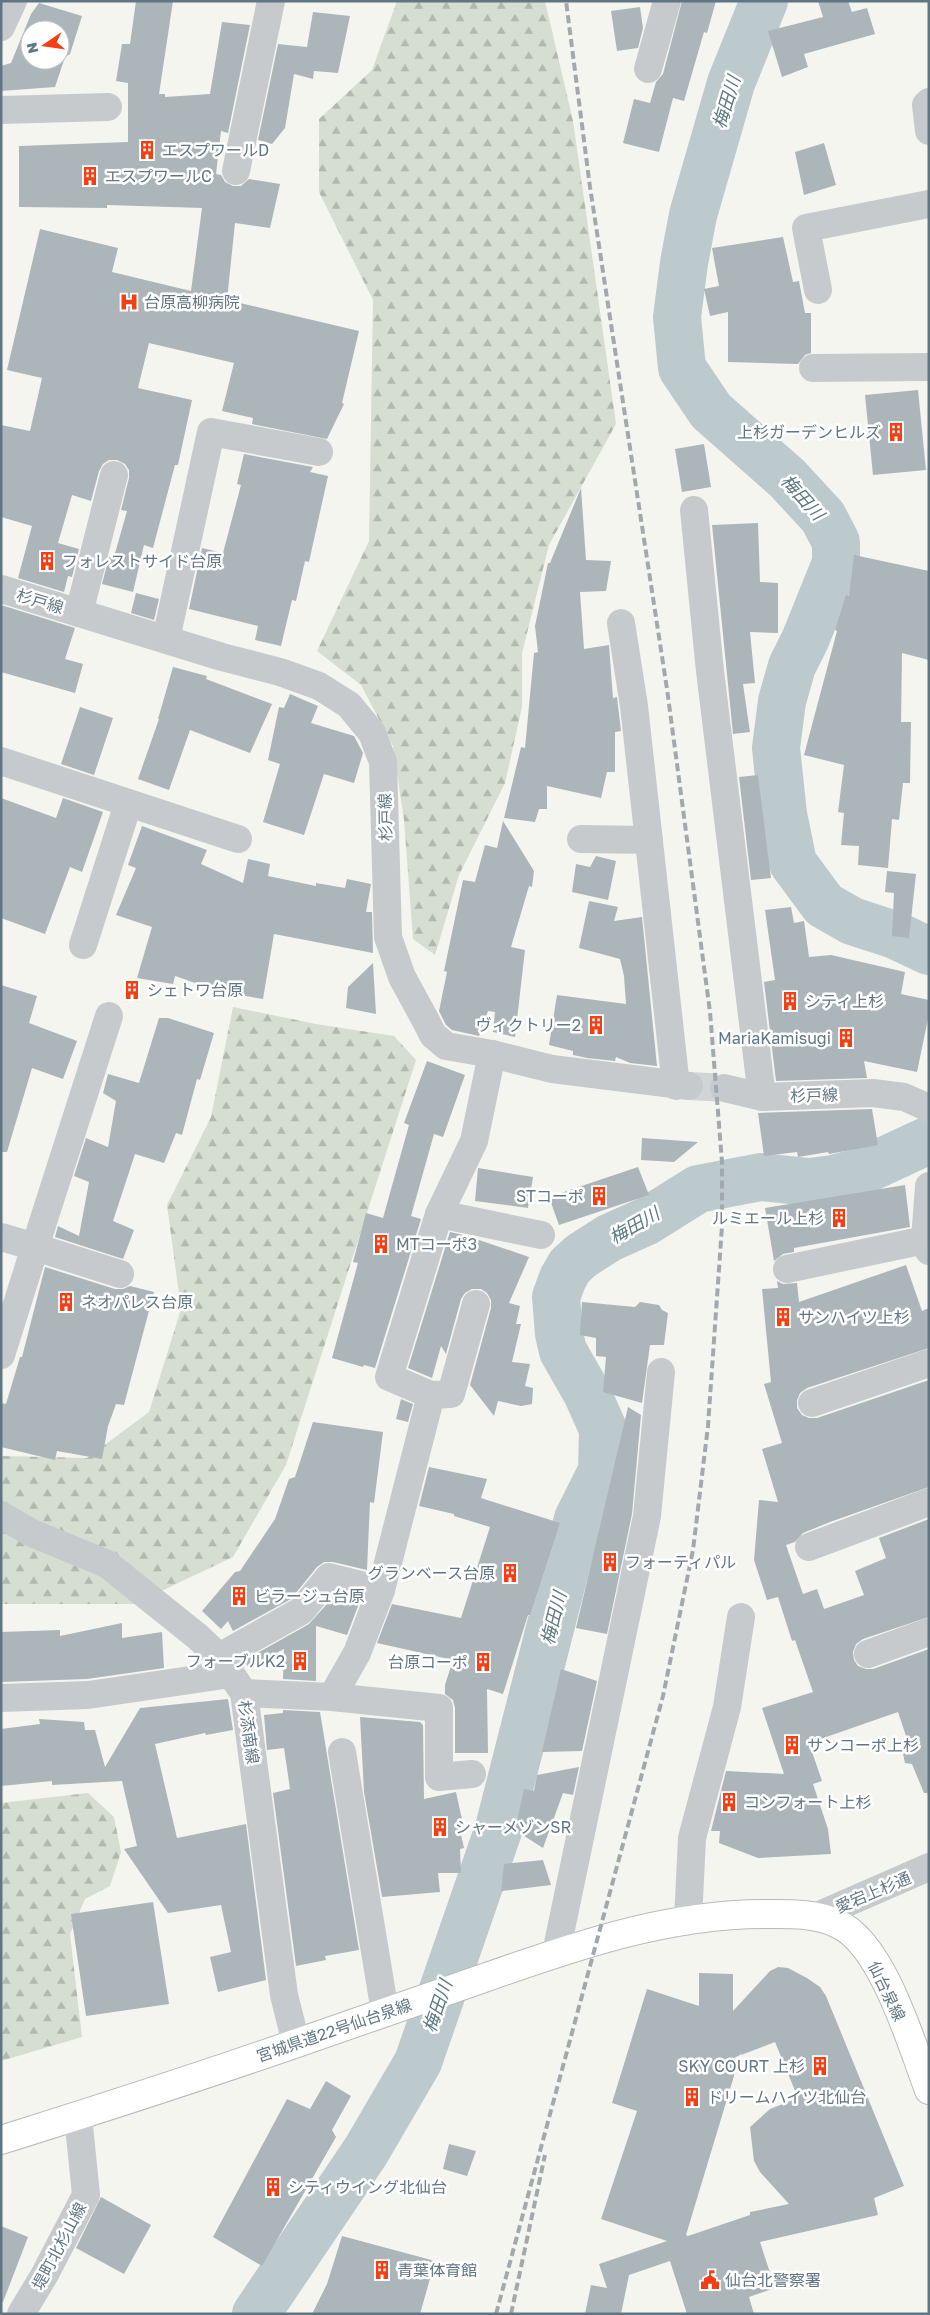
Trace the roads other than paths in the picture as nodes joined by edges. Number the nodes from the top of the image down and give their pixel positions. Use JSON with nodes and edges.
{"nodes":[{"id":1,"x":13,"y":1,"type":"edge"},
{"id":2,"x":271,"y":1,"type":"edge"},
{"id":3,"x":667,"y":1,"type":"edge"},
{"id":4,"x":1,"y":28,"type":"edge"},
{"id":5,"x":648,"y":69,"type":"dead end"},
{"id":6,"x":929,"y":102,"type":"edge"},
{"id":7,"x":108,"y":107,"type":"dead end"},
{"id":8,"x":1,"y":110,"type":"edge"},
{"id":9,"x":929,"y":131,"type":"edge"},
{"id":10,"x":236,"y":171,"type":"dead end"},
{"id":11,"x":929,"y":204,"type":"edge"},
{"id":12,"x":818,"y":290,"type":"dead end"},
{"id":13,"x":929,"y":366,"type":"edge"},
{"id":14,"x":813,"y":368,"type":"dead end"},
{"id":15,"x":319,"y":452,"type":"dead end"},
{"id":16,"x":114,"y":475,"type":"dead end"},
{"id":17,"x":694,"y":510,"type":"dead end"},
{"id":18,"x":1,"y":589,"type":"edge"},
{"id":19,"x":79,"y":612,"type":"junction"},
{"id":20,"x":621,"y":623,"type":"dead end"},
{"id":21,"x":166,"y":639,"type":"junction"},
{"id":22,"x":1,"y":761,"type":"edge"},
{"id":23,"x":128,"y":804,"type":"junction"},
{"id":24,"x":580,"y":838,"type":"dead end"},
{"id":25,"x":238,"y":840,"type":"dead end"},
{"id":26,"x":649,"y":840,"type":"junction"},
{"id":27,"x":83,"y":945,"type":"dead end"},
{"id":28,"x":109,"y":1016,"type":"dead end"},
{"id":29,"x":492,"y":1054,"type":"junction"},
{"id":30,"x":724,"y":1088,"type":"tunnel mouth"},
{"id":31,"x":762,"y":1097,"type":"junction"},
{"id":32,"x":929,"y":1108,"type":"edge"},
{"id":33,"x":929,"y":1186,"type":"edge"},
{"id":34,"x":439,"y":1214,"type":"junction"},
{"id":35,"x":541,"y":1235,"type":"dead end"},
{"id":36,"x":1,"y":1237,"type":"edge"},
{"id":37,"x":927,"y":1245,"type":"edge"},
{"id":38,"x":35,"y":1248,"type":"junction"},
{"id":39,"x":787,"y":1269,"type":"dead end"},
{"id":40,"x":120,"y":1274,"type":"dead end"},
{"id":41,"x":476,"y":1304,"type":"dead end"},
{"id":42,"x":1,"y":1356,"type":"edge"},
{"id":43,"x":929,"y":1363,"type":"edge"},
{"id":44,"x":661,"y":1372,"type":"dead end"},
{"id":45,"x":431,"y":1395,"type":"junction"},
{"id":46,"x":812,"y":1403,"type":"dead end"},
{"id":47,"x":929,"y":1502,"type":"edge"},
{"id":48,"x":1,"y":1515,"type":"edge"},
{"id":49,"x":808,"y":1547,"type":"dead end"},
{"id":50,"x":381,"y":1590,"type":"junction"},
{"id":51,"x":742,"y":1617,"type":"dead end"},
{"id":52,"x":929,"y":1632,"type":"edge"},
{"id":53,"x":868,"y":1654,"type":"dead end"},
{"id":54,"x":232,"y":1675,"type":"junction"},
{"id":55,"x":332,"y":1697,"type":"junction"},
{"id":56,"x":1,"y":1698,"type":"edge"},
{"id":57,"x":342,"y":1752,"type":"dead end"},
{"id":58,"x":472,"y":1774,"type":"dead end"},
{"id":59,"x":929,"y":1867,"type":"edge"},
{"id":60,"x":816,"y":1916,"type":"junction"},
{"id":61,"x":688,"y":1920,"type":"junction"},
{"id":62,"x":556,"y":1953,"type":"junction"},
{"id":63,"x":385,"y":2012,"type":"junction"},
{"id":64,"x":296,"y":2043,"type":"junction"},
{"id":65,"x":929,"y":2090,"type":"edge"},
{"id":66,"x":78,"y":2116,"type":"junction"},
{"id":67,"x":1,"y":2140,"type":"edge"},
{"id":68,"x":21,"y":2314,"type":"edge"}],
"edges":[{"from":1,"to":4,"type":"street"},
{"from":2,"to":10,"type":"street"},
{"from":3,"to":5,"type":"street"},
{"from":6,"to":9,"type":"street"},
{"from":7,"to":8,"type":"street"},
{"from":11,"to":12,"type":"street"},
{"from":13,"to":14,"type":"street"},
{"from":15,"to":21,"type":"street"},
{"from":16,"to":19,"type":"street"},
{"from":17,"to":31,"type":"street"},
{"from":18,"to":19,"type":"street","name":"杉戸線"},
{"from":19,"to":21,"type":"street","name":"杉戸線"},
{"from":20,"to":26,"type":"street"},
{"from":21,"to":29,"type":"street","name":"杉戸線"},
{"from":22,"to":23,"type":"street"},
{"from":23,"to":25,"type":"street"},
{"from":23,"to":27,"type":"street"},
{"from":24,"to":26,"type":"street"},
{"from":26,"to":29,"type":"street","name":"杉戸線"},
{"from":28,"to":38,"type":"street"},
{"from":29,"to":34,"type":"street"},
{"from":30,"to":31,"type":"street","name":"杉戸線"},
{"from":31,"to":32,"type":"street","name":"杉戸線"},
{"from":33,"to":37,"type":"street"},
{"from":34,"to":35,"type":"street"},
{"from":34,"to":45,"type":"street"},
{"from":36,"to":38,"type":"street"},
{"from":37,"to":39,"type":"street"},
{"from":38,"to":40,"type":"street"},
{"from":38,"to":42,"type":"street"},
{"from":41,"to":45,"type":"street"},
{"from":43,"to":46,"type":"street"},
{"from":44,"to":62,"type":"street"},
{"from":45,"to":50,"type":"street"},
{"from":47,"to":49,"type":"street"},
{"from":48,"to":54,"type":"street"},
{"from":50,"to":54,"type":"street"},
{"from":50,"to":55,"type":"street"},
{"from":51,"to":61,"type":"street"},
{"from":52,"to":53,"type":"street"},
{"from":54,"to":55,"type":"street"},
{"from":54,"to":56,"type":"street"},
{"from":54,"to":64,"type":"street","name":"杉添南線"},
{"from":55,"to":58,"type":"street"},
{"from":57,"to":63,"type":"street"},
{"from":59,"to":60,"type":"street","name":"愛宕上杉通"},
{"from":60,"to":61,"type":"main road","name":"宮城県道22号仙台泉線"},
{"from":60,"to":65,"type":"main road","name":"仙台泉線"},
{"from":61,"to":62,"type":"main road","name":"宮城県道22号仙台泉線"},
{"from":62,"to":63,"type":"main road","name":"宮城県道22号仙台泉線"},
{"from":63,"to":64,"type":"main road","name":"宮城県道22号仙台泉線"},
{"from":64,"to":66,"type":"main road","name":"宮城県道22号仙台泉線"},
{"from":66,"to":67,"type":"main road","name":"宮城県道22号仙台泉線"},
{"from":66,"to":68,"type":"street","name":"堤町北杉山線"}]}
